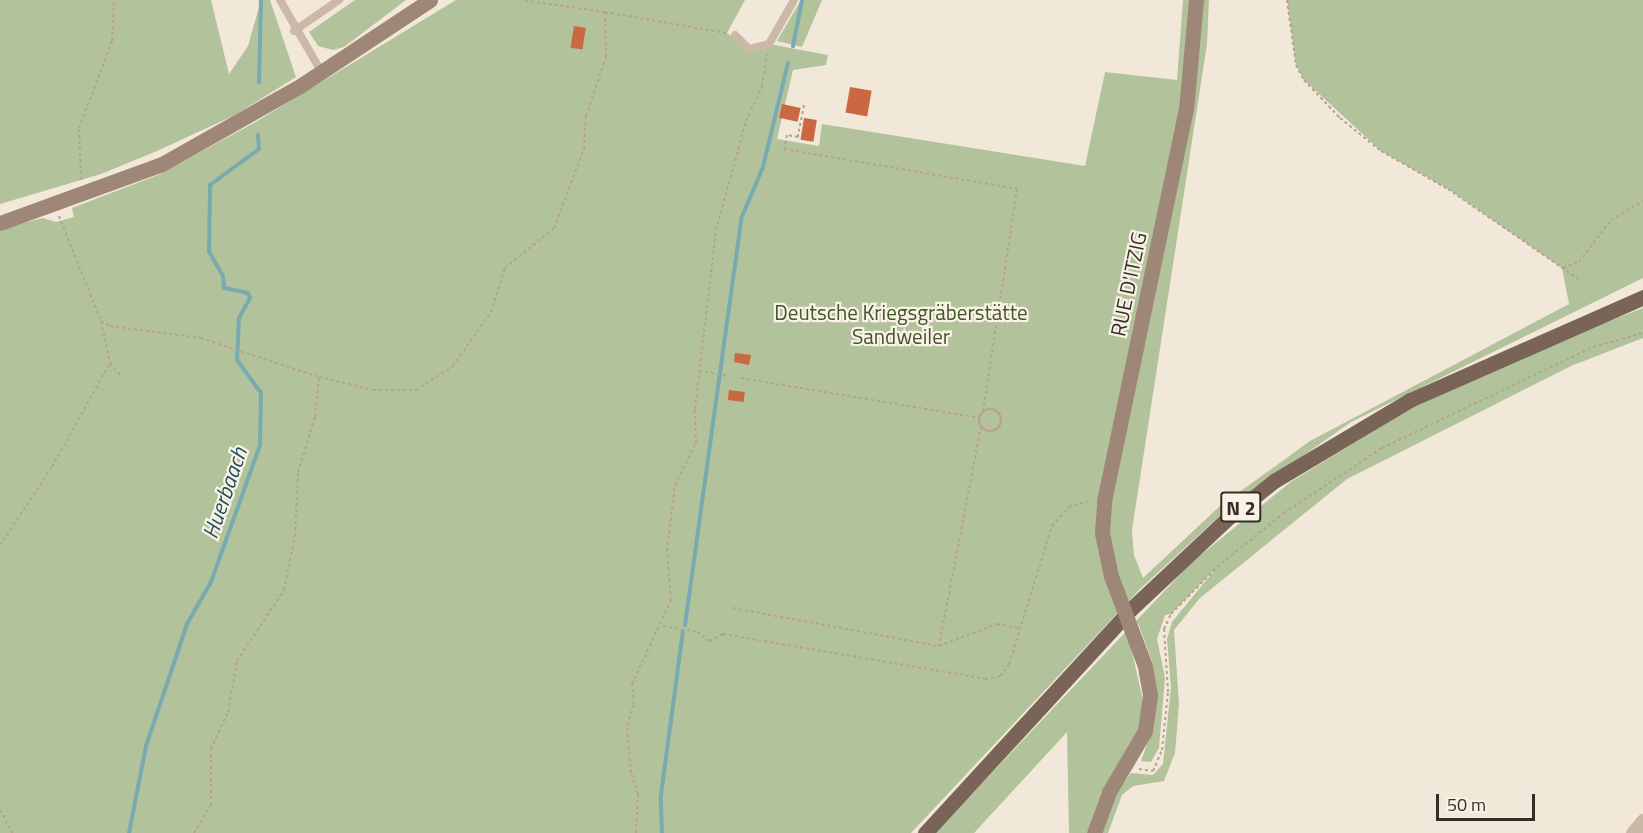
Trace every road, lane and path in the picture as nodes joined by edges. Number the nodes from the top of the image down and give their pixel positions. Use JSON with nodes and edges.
{"nodes":[{"id":1,"x":114,"y":0,"type":"edge"},
{"id":2,"x":280,"y":0,"type":"edge"},
{"id":3,"x":339,"y":0,"type":"edge"},
{"id":4,"x":430,"y":0,"type":"edge"},
{"id":5,"x":522,"y":0,"type":"edge"},
{"id":6,"x":794,"y":0,"type":"edge"},
{"id":7,"x":1197,"y":0,"type":"edge"},
{"id":8,"x":1287,"y":0,"type":"edge"},
{"id":9,"x":605,"y":12,"type":"junction"},
{"id":10,"x":294,"y":31,"type":"junction"},
{"id":11,"x":735,"y":35,"type":"joint"},
{"id":12,"x":769,"y":44,"type":"junction"},
{"id":13,"x":322,"y":73,"type":"junction"},
{"id":14,"x":804,"y":105,"type":"dead end"},
{"id":15,"x":83,"y":195,"type":"junction"},
{"id":16,"x":1643,"y":201,"type":"edge"},
{"id":17,"x":55,"y":206,"type":"junction"},
{"id":18,"x":0,"y":223,"type":"edge"},
{"id":19,"x":1563,"y":268,"type":"junction"},
{"id":20,"x":1580,"y":280,"type":"dead end"},
{"id":21,"x":1643,"y":297,"type":"edge"},
{"id":22,"x":101,"y":321,"type":"junction"},
{"id":23,"x":1643,"y":333,"type":"edge"},
{"id":24,"x":110,"y":363,"type":"junction"},
{"id":25,"x":699,"y":371,"type":"junction"},
{"id":26,"x":120,"y":375,"type":"dead end"},
{"id":27,"x":731,"y":376,"type":"dead end"},
{"id":28,"x":319,"y":377,"type":"junction"},
{"id":29,"x":741,"y":378,"type":"dead end"},
{"id":30,"x":983,"y":411,"type":"junction"},
{"id":31,"x":979,"y":418,"type":"junction"},
{"id":32,"x":981,"y":426,"type":"junction"},
{"id":33,"x":1104,"y":501,"type":"junction"},
{"id":34,"x":0,"y":545,"type":"edge"},
{"id":35,"x":733,"y":608,"type":"dead end"},
{"id":36,"x":663,"y":626,"type":"junction"},
{"id":37,"x":1019,"y":628,"type":"junction"},
{"id":38,"x":939,"y":646,"type":"junction"},
{"id":39,"x":1127,"y":767,"type":"junction"},
{"id":40,"x":0,"y":810,"type":"edge"},
{"id":41,"x":1643,"y":821,"type":"edge"},
{"id":42,"x":12,"y":833,"type":"edge"},
{"id":43,"x":194,"y":833,"type":"edge"},
{"id":44,"x":636,"y":833,"type":"edge"},
{"id":45,"x":925,"y":833,"type":"edge"},
{"id":46,"x":1094,"y":833,"type":"edge"},
{"id":47,"x":1633,"y":833,"type":"edge"}],
"edges":[{"from":1,"to":15,"type":"path"},
{"from":2,"to":10,"type":"lane"},
{"from":3,"to":10,"type":"lane"},
{"from":4,"to":13,"type":"street"},
{"from":5,"to":9,"type":"path"},
{"from":6,"to":12,"type":"lane"},
{"from":7,"to":33,"type":"street","name":"RUE D'ITZIG"},
{"from":8,"to":19,"type":"path"},
{"from":9,"to":11,"type":"path"},
{"from":9,"to":28,"type":"path"},
{"from":10,"to":13,"type":"lane"},
{"from":11,"to":12,"type":"lane"},
{"from":12,"to":25,"type":"path"},
{"from":13,"to":15,"type":"street"},
{"from":14,"to":30,"type":"path"},
{"from":15,"to":17,"type":"street"},
{"from":16,"to":19,"type":"path"},
{"from":17,"to":18,"type":"street"},
{"from":17,"to":22,"type":"path"},
{"from":19,"to":20,"type":"path"},
{"from":21,"to":45,"type":"main road","number":"N 2"},
{"from":22,"to":24,"type":"path"},
{"from":22,"to":28,"type":"path"},
{"from":23,"to":39,"type":"path"},
{"from":24,"to":26,"type":"path"},
{"from":24,"to":34,"type":"path"},
{"from":25,"to":27,"type":"path"},
{"from":25,"to":36,"type":"path"},
{"from":28,"to":43,"type":"path"},
{"from":29,"to":31,"type":"path"},
{"from":30,"to":31,"type":"path"},
{"from":30,"to":32,"type":"path"},
{"from":31,"to":32,"type":"path"},
{"from":32,"to":38,"type":"path"},
{"from":33,"to":37,"type":"path"},
{"from":33,"to":39,"type":"street","name":"RUE D'ITZIG","bridge":true},
{"from":35,"to":38,"type":"path"},
{"from":36,"to":37,"type":"path"},
{"from":36,"to":44,"type":"path"},
{"from":37,"to":38,"type":"path"},
{"from":39,"to":46,"type":"street"},
{"from":40,"to":42,"type":"path"},
{"from":41,"to":47,"type":"street"}]}
